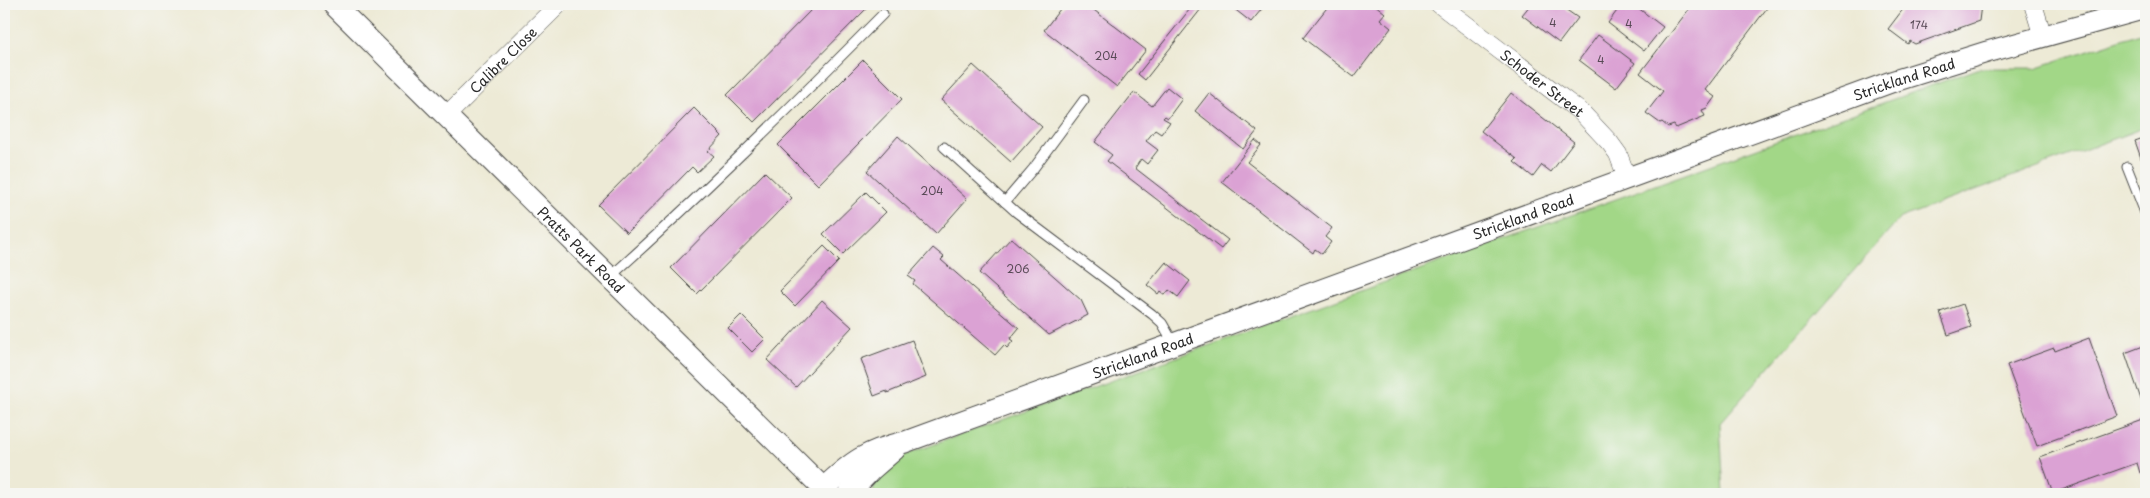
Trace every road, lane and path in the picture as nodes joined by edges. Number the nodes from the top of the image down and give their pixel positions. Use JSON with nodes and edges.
{"nodes":[{"id":1,"x":333,"y":4,"type":"edge"},
{"id":2,"x":559,"y":4,"type":"edge"},
{"id":3,"x":1439,"y":4,"type":"edge"},
{"id":4,"x":2033,"y":4,"type":"edge"},
{"id":5,"x":2146,"y":8,"type":"edge"},
{"id":6,"x":883,"y":14,"type":"dead end"},
{"id":7,"x":2043,"y":37,"type":"junction"},
{"id":8,"x":1084,"y":100,"type":"dead end"},
{"id":9,"x":446,"y":116,"type":"junction"},
{"id":10,"x":944,"y":148,"type":"dead end"},
{"id":11,"x":2127,"y":167,"type":"dead end"},
{"id":12,"x":1627,"y":178,"type":"junction"},
{"id":13,"x":1004,"y":202,"type":"junction"},
{"id":14,"x":2146,"y":215,"type":"edge"},
{"id":15,"x":610,"y":277,"type":"junction"},
{"id":16,"x":1174,"y":344,"type":"junction"},
{"id":17,"x":906,"y":442,"type":"junction"},
{"id":18,"x":826,"y":492,"type":"edge"},
{"id":19,"x":848,"y":494,"type":"edge"}],
"edges":[{"from":1,"to":9,"type":"street","name":"Pratts Park Road"},
{"from":2,"to":9,"type":"street","name":"Calibre Close"},
{"from":3,"to":12,"type":"street","name":"Schoder Street"},
{"from":4,"to":7,"type":"street"},
{"from":5,"to":7,"type":"street","name":"Strickland Road"},
{"from":6,"to":15,"type":"lane"},
{"from":7,"to":12,"type":"street","name":"Strickland Road"},
{"from":8,"to":13,"type":"lane"},
{"from":9,"to":15,"type":"street","name":"Pratts Park Road"},
{"from":10,"to":13,"type":"lane"},
{"from":11,"to":14,"type":"lane"},
{"from":12,"to":16,"type":"street","name":"Strickland Road"},
{"from":13,"to":16,"type":"lane"},
{"from":15,"to":18,"type":"street","name":"Pratts Park Road"},
{"from":16,"to":17,"type":"street","name":"Strickland Road"},
{"from":17,"to":18,"type":"street","name":"Strickland Road"},
{"from":17,"to":19,"type":"street","name":"Strickland Road"}]}
